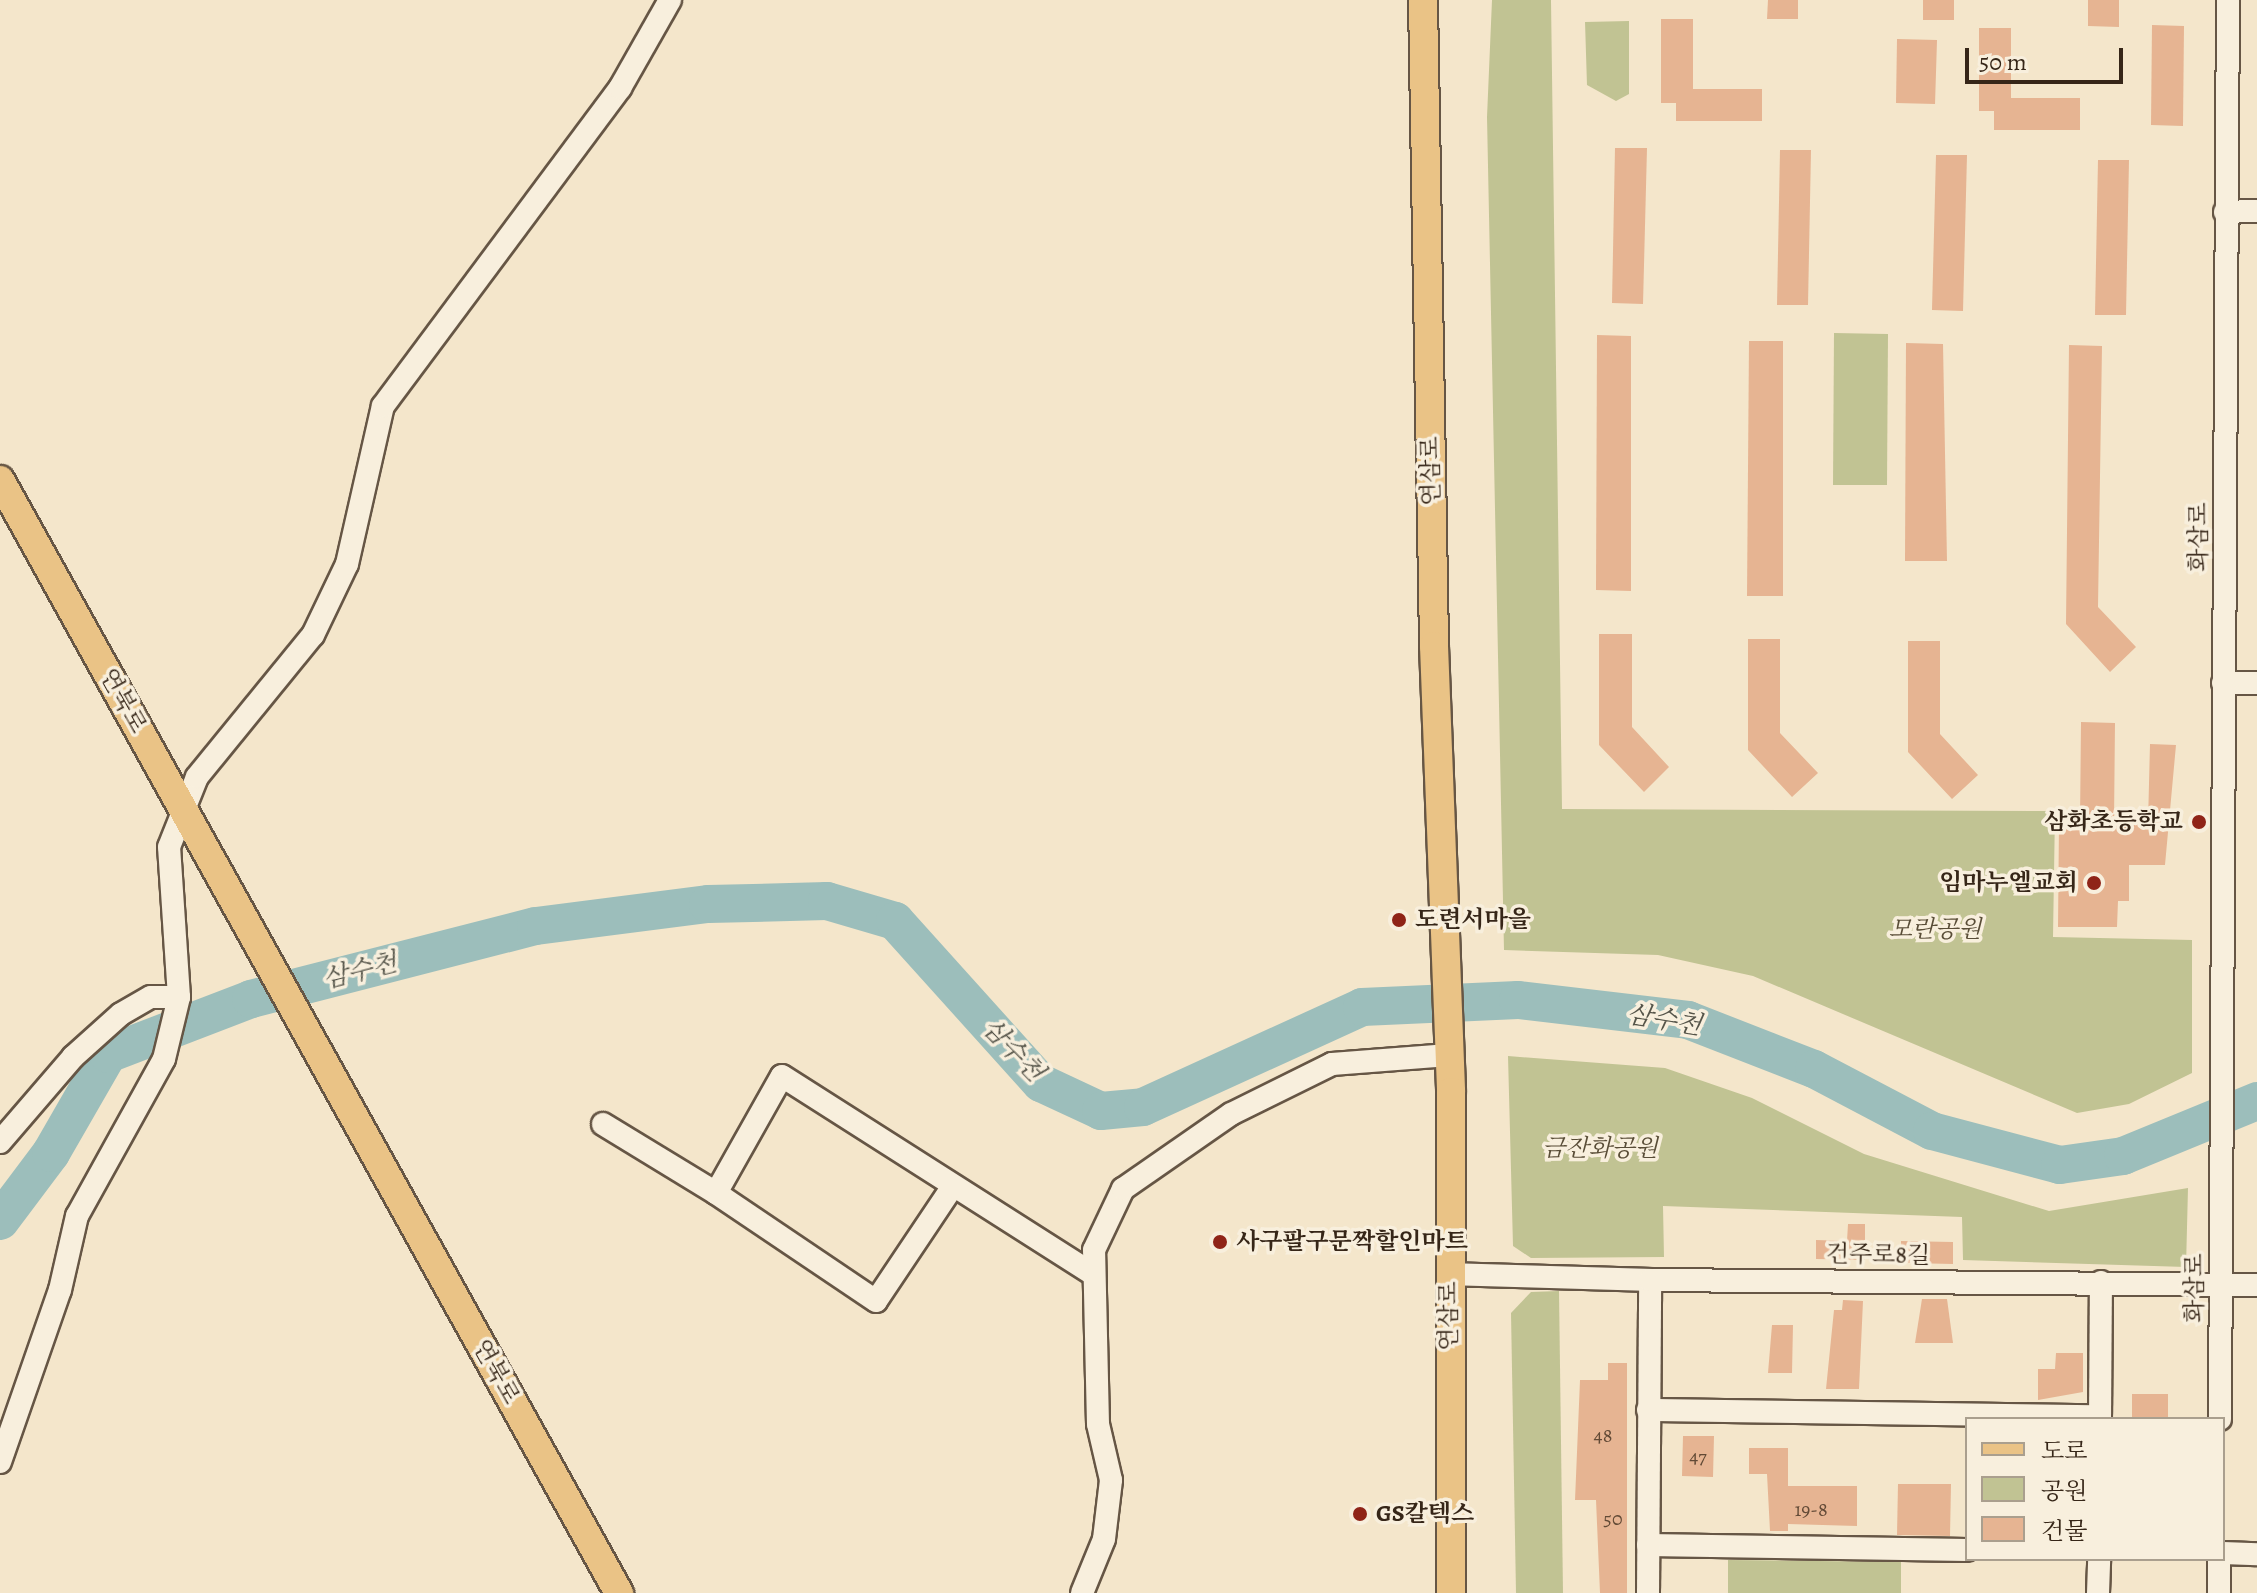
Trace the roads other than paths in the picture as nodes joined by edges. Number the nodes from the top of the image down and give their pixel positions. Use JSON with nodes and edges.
{"nodes":[{"id":1,"x":670,"y":0,"type":"edge"},
{"id":2,"x":1423,"y":0,"type":"edge"},
{"id":3,"x":2228,"y":0,"type":"edge"},
{"id":4,"x":2257,"y":211,"type":"edge"},
{"id":5,"x":2225,"y":212,"type":"junction"},
{"id":6,"x":0,"y":480,"type":"edge"},
{"id":7,"x":2223,"y":683,"type":"junction"},
{"id":8,"x":2257,"y":683,"type":"edge"},
{"id":9,"x":183,"y":809,"type":"junction"},
{"id":10,"x":179,"y":997,"type":"junction"},
{"id":11,"x":1449,"y":1047,"type":"junction"},
{"id":12,"x":603,"y":1124,"type":"dead end"},
{"id":13,"x":0,"y":1142,"type":"edge"},
{"id":14,"x":953,"y":1186,"type":"junction"},
{"id":15,"x":716,"y":1193,"type":"junction"},
{"id":16,"x":1449,"y":1274,"type":"junction"},
{"id":17,"x":1094,"y":1275,"type":"junction"},
{"id":18,"x":1650,"y":1280,"type":"junction"},
{"id":19,"x":2101,"y":1282,"type":"junction"},
{"id":20,"x":2221,"y":1284,"type":"junction"},
{"id":21,"x":2257,"y":1285,"type":"edge"},
{"id":22,"x":1648,"y":1410,"type":"junction"},
{"id":23,"x":2044,"y":1417,"type":"edge"},
{"id":24,"x":2100,"y":1417,"type":"edge"},
{"id":25,"x":2220,"y":1417,"type":"edge"},
{"id":26,"x":0,"y":1462,"type":"edge"},
{"id":27,"x":1648,"y":1545,"type":"junction"},
{"id":28,"x":1965,"y":1550,"type":"edge"},
{"id":29,"x":2225,"y":1553,"type":"edge"},
{"id":30,"x":2257,"y":1554,"type":"edge"},
{"id":31,"x":2099,"y":1561,"type":"edge"},
{"id":32,"x":2219,"y":1561,"type":"edge"},
{"id":33,"x":619,"y":1593,"type":"edge"},
{"id":34,"x":1082,"y":1593,"type":"edge"},
{"id":35,"x":1451,"y":1593,"type":"edge"},
{"id":36,"x":1648,"y":1593,"type":"edge"},
{"id":37,"x":2098,"y":1593,"type":"edge"},
{"id":38,"x":2219,"y":1593,"type":"edge"}],
"edges":[{"from":1,"to":9,"type":"street"},
{"from":2,"to":11,"type":"main road","name":"연삼로"},
{"from":3,"to":5,"type":"street","name":"화삼로"},
{"from":4,"to":5,"type":"street"},
{"from":5,"to":7,"type":"street","name":"화삼로"},
{"from":6,"to":9,"type":"main road","name":"연북로"},
{"from":7,"to":8,"type":"street"},
{"from":7,"to":20,"type":"street","name":"화삼로"},
{"from":9,"to":10,"type":"street"},
{"from":9,"to":33,"type":"main road","name":"연북로"},
{"from":10,"to":13,"type":"street"},
{"from":10,"to":26,"type":"street"},
{"from":11,"to":16,"type":"main road","name":"연삼로"},
{"from":11,"to":17,"type":"street"},
{"from":12,"to":15,"type":"street"},
{"from":14,"to":15,"type":"street"},
{"from":14,"to":15,"type":"street"},
{"from":14,"to":17,"type":"street"},
{"from":16,"to":18,"type":"street","name":"건주로8길"},
{"from":16,"to":35,"type":"main road","name":"연삼로"},
{"from":17,"to":34,"type":"street"},
{"from":18,"to":19,"type":"street","name":"건주로8길"},
{"from":18,"to":22,"type":"street"},
{"from":19,"to":20,"type":"street","name":"건주로8길"},
{"from":19,"to":24,"type":"street"},
{"from":20,"to":21,"type":"street","name":"건주로8길"},
{"from":20,"to":25,"type":"street","name":"화삼로"},
{"from":22,"to":23,"type":"street"},
{"from":22,"to":27,"type":"street"},
{"from":27,"to":28,"type":"street"},
{"from":27,"to":36,"type":"street"},
{"from":29,"to":30,"type":"street"},
{"from":31,"to":37,"type":"street"},
{"from":32,"to":38,"type":"street"}]}
